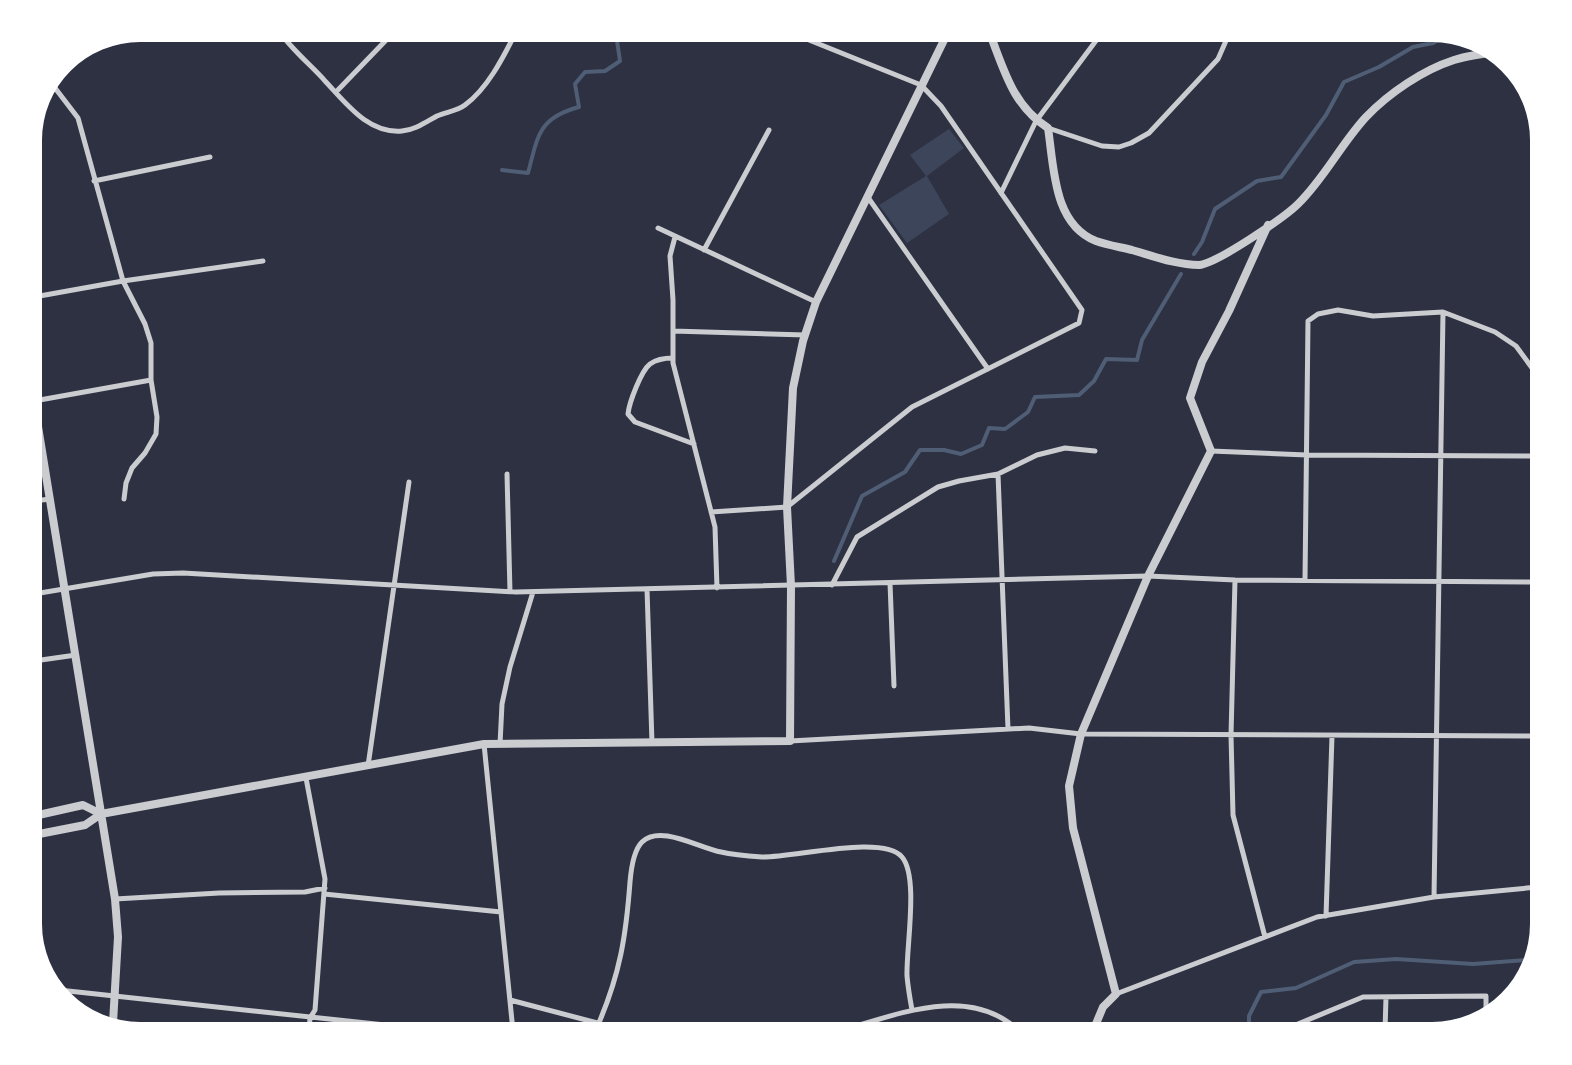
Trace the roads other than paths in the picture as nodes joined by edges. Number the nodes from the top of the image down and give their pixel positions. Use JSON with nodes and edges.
{"nodes":[{"id":1,"x":287,"y":42,"type":"edge"},
{"id":2,"x":384,"y":42,"type":"edge"},
{"id":3,"x":510,"y":42,"type":"edge"},
{"id":4,"x":814,"y":42,"type":"edge"},
{"id":5,"x":944,"y":42,"type":"edge"},
{"id":6,"x":993,"y":42,"type":"edge"},
{"id":7,"x":1095,"y":42,"type":"edge"},
{"id":8,"x":1225,"y":42,"type":"edge"},
{"id":9,"x":1478,"y":55,"type":"edge"},
{"id":10,"x":921,"y":85,"type":"junction"},
{"id":11,"x":57,"y":90,"type":"edge"},
{"id":12,"x":336,"y":92,"type":"junction"},
{"id":13,"x":1036,"y":121,"type":"junction"},
{"id":14,"x":1048,"y":128,"type":"junction"},
{"id":15,"x":769,"y":130,"type":"dead end"},
{"id":16,"x":210,"y":157,"type":"dead end"},
{"id":17,"x":94,"y":180,"type":"junction"},
{"id":18,"x":1001,"y":193,"type":"junction"},
{"id":19,"x":866,"y":196,"type":"junction"},
{"id":20,"x":1268,"y":225,"type":"junction"},
{"id":21,"x":658,"y":228,"type":"dead end"},
{"id":22,"x":675,"y":236,"type":"junction"},
{"id":23,"x":704,"y":250,"type":"junction"},
{"id":24,"x":263,"y":261,"type":"dead end"},
{"id":25,"x":123,"y":281,"type":"junction"},
{"id":26,"x":43,"y":295,"type":"edge"},
{"id":27,"x":816,"y":302,"type":"junction"},
{"id":28,"x":1442,"y":312,"type":"junction"},
{"id":29,"x":673,"y":331,"type":"junction"},
{"id":30,"x":805,"y":335,"type":"junction"},
{"id":31,"x":673,"y":358,"type":"junction"},
{"id":32,"x":1530,"y":365,"type":"edge"},
{"id":33,"x":988,"y":369,"type":"junction"},
{"id":34,"x":151,"y":380,"type":"junction"},
{"id":35,"x":43,"y":400,"type":"edge"},
{"id":36,"x":694,"y":444,"type":"junction"},
{"id":37,"x":1095,"y":451,"type":"dead end"},
{"id":38,"x":1211,"y":451,"type":"junction"},
{"id":39,"x":1306,"y":455,"type":"junction"},
{"id":40,"x":1440,"y":455,"type":"junction"},
{"id":41,"x":1530,"y":456,"type":"edge"},
{"id":42,"x":43,"y":457,"type":"edge"},
{"id":43,"x":507,"y":474,"type":"dead end"},
{"id":44,"x":998,"y":474,"type":"junction"},
{"id":45,"x":409,"y":482,"type":"dead end"},
{"id":46,"x":50,"y":499,"type":"junction"},
{"id":47,"x":124,"y":499,"type":"dead end"},
{"id":48,"x":43,"y":500,"type":"edge"},
{"id":49,"x":787,"y":507,"type":"junction"},
{"id":50,"x":711,"y":512,"type":"junction"},
{"id":51,"x":1148,"y":576,"type":"junction"},
{"id":52,"x":1001,"y":580,"type":"junction"},
{"id":53,"x":1235,"y":580,"type":"junction"},
{"id":54,"x":1304,"y":580,"type":"junction"},
{"id":55,"x":1438,"y":581,"type":"junction"},
{"id":56,"x":1530,"y":582,"type":"edge"},
{"id":57,"x":890,"y":583,"type":"junction"},
{"id":58,"x":394,"y":584,"type":"junction"},
{"id":59,"x":832,"y":585,"type":"junction"},
{"id":60,"x":791,"y":586,"type":"junction"},
{"id":61,"x":717,"y":588,"type":"junction"},
{"id":62,"x":66,"y":589,"type":"junction"},
{"id":63,"x":647,"y":589,"type":"junction"},
{"id":64,"x":510,"y":592,"type":"junction"},
{"id":65,"x":532,"y":592,"type":"junction"},
{"id":66,"x":43,"y":593,"type":"edge"},
{"id":67,"x":77,"y":655,"type":"junction"},
{"id":68,"x":43,"y":660,"type":"edge"},
{"id":69,"x":894,"y":686,"type":"dead end"},
{"id":70,"x":1008,"y":729,"type":"junction"},
{"id":71,"x":1081,"y":734,"type":"junction"},
{"id":72,"x":1231,"y":735,"type":"junction"},
{"id":73,"x":1332,"y":736,"type":"junction"},
{"id":74,"x":1437,"y":736,"type":"junction"},
{"id":75,"x":1530,"y":736,"type":"edge"},
{"id":76,"x":790,"y":741,"type":"junction"},
{"id":77,"x":652,"y":742,"type":"junction"},
{"id":78,"x":484,"y":744,"type":"junction"},
{"id":79,"x":500,"y":744,"type":"junction"},
{"id":80,"x":368,"y":766,"type":"junction"},
{"id":81,"x":306,"y":778,"type":"junction"},
{"id":82,"x":43,"y":814,"type":"edge"},
{"id":83,"x":101,"y":814,"type":"junction"},
{"id":84,"x":43,"y":833,"type":"edge"},
{"id":85,"x":325,"y":888,"type":"junction"},
{"id":86,"x":1530,"y":888,"type":"edge"},
{"id":87,"x":324,"y":894,"type":"junction"},
{"id":88,"x":1434,"y":896,"type":"junction"},
{"id":89,"x":115,"y":899,"type":"junction"},
{"id":90,"x":501,"y":912,"type":"junction"},
{"id":91,"x":1326,"y":916,"type":"junction"},
{"id":92,"x":1265,"y":937,"type":"junction"},
{"id":93,"x":69,"y":991,"type":"edge"},
{"id":94,"x":1116,"y":994,"type":"junction"},
{"id":95,"x":1386,"y":997,"type":"junction"},
{"id":96,"x":115,"y":998,"type":"junction"},
{"id":97,"x":510,"y":1000,"type":"junction"},
{"id":98,"x":1486,"y":1005,"type":"edge"},
{"id":99,"x":912,"y":1010,"type":"junction"},
{"id":100,"x":113,"y":1018,"type":"edge"},
{"id":101,"x":310,"y":1018,"type":"junction"},
{"id":102,"x":310,"y":1022,"type":"edge"},
{"id":103,"x":350,"y":1022,"type":"edge"},
{"id":104,"x":512,"y":1022,"type":"edge"},
{"id":105,"x":587,"y":1022,"type":"edge"},
{"id":106,"x":599,"y":1022,"type":"edge"},
{"id":107,"x":871,"y":1022,"type":"edge"},
{"id":108,"x":1005,"y":1022,"type":"edge"},
{"id":109,"x":1097,"y":1022,"type":"edge"},
{"id":110,"x":1302,"y":1022,"type":"edge"},
{"id":111,"x":1385,"y":1022,"type":"edge"}],
"edges":[{"from":1,"to":12,"type":"street"},
{"from":2,"to":12,"type":"street"},
{"from":3,"to":12,"type":"street"},
{"from":4,"to":10,"type":"street"},
{"from":5,"to":10,"type":"street"},
{"from":6,"to":13,"type":"street"},
{"from":7,"to":13,"type":"street"},
{"from":8,"to":14,"type":"street"},
{"from":9,"to":20,"type":"street"},
{"from":10,"to":18,"type":"street"},
{"from":10,"to":19,"type":"street"},
{"from":11,"to":17,"type":"street"},
{"from":13,"to":14,"type":"street"},
{"from":13,"to":18,"type":"street"},
{"from":14,"to":20,"type":"street"},
{"from":15,"to":23,"type":"street"},
{"from":16,"to":17,"type":"street"},
{"from":17,"to":25,"type":"street"},
{"from":18,"to":33,"type":"street"},
{"from":19,"to":27,"type":"street"},
{"from":19,"to":33,"type":"street"},
{"from":20,"to":38,"type":"street"},
{"from":21,"to":22,"type":"street"},
{"from":22,"to":23,"type":"street"},
{"from":22,"to":29,"type":"street"},
{"from":23,"to":27,"type":"street"},
{"from":24,"to":25,"type":"street"},
{"from":25,"to":26,"type":"street"},
{"from":25,"to":34,"type":"street"},
{"from":27,"to":30,"type":"street"},
{"from":28,"to":32,"type":"street"},
{"from":28,"to":39,"type":"street"},
{"from":28,"to":40,"type":"street"},
{"from":29,"to":30,"type":"street"},
{"from":29,"to":31,"type":"street"},
{"from":30,"to":49,"type":"street"},
{"from":31,"to":36,"type":"street"},
{"from":31,"to":36,"type":"street"},
{"from":33,"to":49,"type":"street"},
{"from":34,"to":35,"type":"street"},
{"from":34,"to":47,"type":"street"},
{"from":36,"to":50,"type":"street"},
{"from":37,"to":44,"type":"street"},
{"from":38,"to":39,"type":"street"},
{"from":38,"to":51,"type":"street"},
{"from":39,"to":40,"type":"street"},
{"from":39,"to":54,"type":"street"},
{"from":40,"to":41,"type":"street"},
{"from":40,"to":55,"type":"street"},
{"from":42,"to":46,"type":"street"},
{"from":43,"to":64,"type":"street"},
{"from":44,"to":52,"type":"street"},
{"from":44,"to":59,"type":"street"},
{"from":45,"to":58,"type":"street"},
{"from":46,"to":48,"type":"street"},
{"from":46,"to":62,"type":"street"},
{"from":49,"to":50,"type":"street"},
{"from":49,"to":60,"type":"street"},
{"from":50,"to":61,"type":"street"},
{"from":51,"to":52,"type":"street"},
{"from":51,"to":53,"type":"street"},
{"from":51,"to":71,"type":"street"},
{"from":52,"to":57,"type":"street"},
{"from":52,"to":70,"type":"street"},
{"from":53,"to":54,"type":"street"},
{"from":53,"to":72,"type":"street"},
{"from":54,"to":55,"type":"street"},
{"from":55,"to":56,"type":"street"},
{"from":55,"to":74,"type":"street"},
{"from":57,"to":59,"type":"street"},
{"from":57,"to":69,"type":"street"},
{"from":58,"to":62,"type":"street"},
{"from":58,"to":64,"type":"street"},
{"from":58,"to":80,"type":"street"},
{"from":59,"to":60,"type":"street"},
{"from":60,"to":61,"type":"street"},
{"from":60,"to":76,"type":"street"},
{"from":61,"to":63,"type":"street"},
{"from":62,"to":66,"type":"street"},
{"from":62,"to":67,"type":"street"},
{"from":63,"to":65,"type":"street"},
{"from":63,"to":77,"type":"street"},
{"from":64,"to":65,"type":"street"},
{"from":65,"to":79,"type":"street"},
{"from":67,"to":68,"type":"street"},
{"from":67,"to":83,"type":"street"},
{"from":70,"to":71,"type":"street"},
{"from":70,"to":76,"type":"street"},
{"from":71,"to":72,"type":"street"},
{"from":71,"to":94,"type":"street"},
{"from":72,"to":73,"type":"street"},
{"from":72,"to":92,"type":"street"},
{"from":73,"to":74,"type":"street"},
{"from":73,"to":91,"type":"street"},
{"from":74,"to":75,"type":"street"},
{"from":74,"to":88,"type":"street"},
{"from":76,"to":77,"type":"street"},
{"from":77,"to":79,"type":"street"},
{"from":78,"to":79,"type":"street"},
{"from":78,"to":80,"type":"street"},
{"from":78,"to":90,"type":"street"},
{"from":80,"to":81,"type":"street"},
{"from":81,"to":83,"type":"street"},
{"from":81,"to":85,"type":"street"},
{"from":82,"to":83,"type":"street"},
{"from":83,"to":84,"type":"street"},
{"from":83,"to":89,"type":"street"},
{"from":85,"to":87,"type":"street"},
{"from":85,"to":89,"type":"street"},
{"from":86,"to":88,"type":"street"},
{"from":87,"to":90,"type":"street"},
{"from":87,"to":101,"type":"street"},
{"from":88,"to":91,"type":"street"},
{"from":89,"to":96,"type":"street"},
{"from":90,"to":97,"type":"street"},
{"from":91,"to":92,"type":"street"},
{"from":92,"to":94,"type":"street"},
{"from":93,"to":96,"type":"street"},
{"from":94,"to":109,"type":"street"},
{"from":95,"to":98,"type":"street"},
{"from":95,"to":110,"type":"street"},
{"from":95,"to":111,"type":"street"},
{"from":96,"to":100,"type":"street"},
{"from":96,"to":101,"type":"street"},
{"from":97,"to":104,"type":"street"},
{"from":97,"to":105,"type":"street"},
{"from":99,"to":106,"type":"street"},
{"from":99,"to":107,"type":"street"},
{"from":99,"to":108,"type":"street"},
{"from":101,"to":102,"type":"street"},
{"from":101,"to":103,"type":"street"}]}
